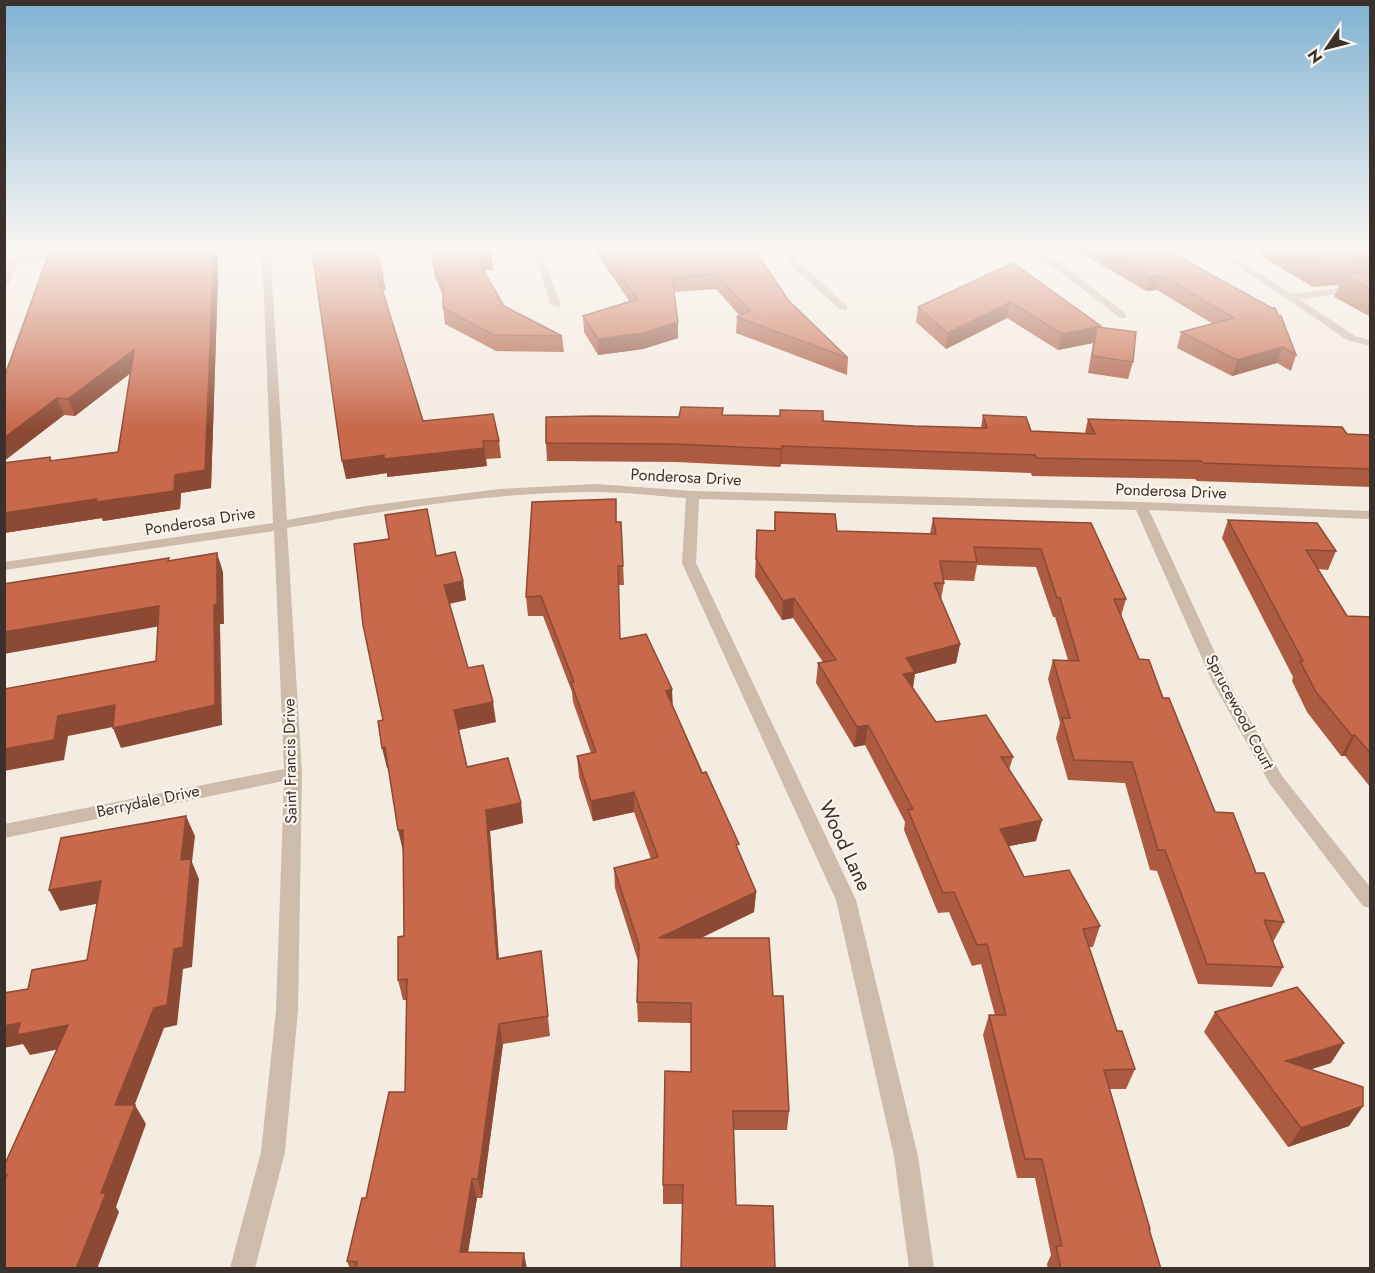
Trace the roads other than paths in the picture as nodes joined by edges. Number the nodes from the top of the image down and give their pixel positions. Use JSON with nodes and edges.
{"nodes":[{"id":1,"x":269,"y":309,"type":"edge"},
{"id":2,"x":1115,"y":309,"type":"edge"},
{"id":3,"x":1308,"y":309,"type":"edge"},
{"id":4,"x":1124,"y":316,"type":"dead end"},
{"id":5,"x":1371,"y":343,"type":"edge"},
{"id":6,"x":693,"y":495,"type":"junction"},
{"id":7,"x":1140,"y":506,"type":"junction"},
{"id":8,"x":1371,"y":515,"type":"edge"},
{"id":9,"x":279,"y":525,"type":"junction"},
{"id":10,"x":4,"y":566,"type":"edge"},
{"id":11,"x":292,"y":773,"type":"junction"},
{"id":12,"x":4,"y":831,"type":"edge"},
{"id":13,"x":1371,"y":900,"type":"edge"},
{"id":14,"x":242,"y":1269,"type":"edge"},
{"id":15,"x":921,"y":1269,"type":"edge"}],
"edges":[{"from":1,"to":9,"type":"street","name":"Saint Francis Drive"},
{"from":2,"to":4,"type":"street"},
{"from":3,"to":5,"type":"street"},
{"from":6,"to":7,"type":"street","name":"Ponderosa Drive"},
{"from":6,"to":9,"type":"street","name":"Ponderosa Drive"},
{"from":6,"to":15,"type":"street","name":"Wood Lane"},
{"from":7,"to":8,"type":"street","name":"Ponderosa Drive"},
{"from":7,"to":13,"type":"street","name":"Sprucewood Court"},
{"from":9,"to":10,"type":"street","name":"Ponderosa Drive"},
{"from":9,"to":11,"type":"street","name":"Saint Francis Drive"},
{"from":11,"to":12,"type":"street","name":"Berrydale Drive"},
{"from":11,"to":14,"type":"street","name":"Saint Francis Drive"}]}
